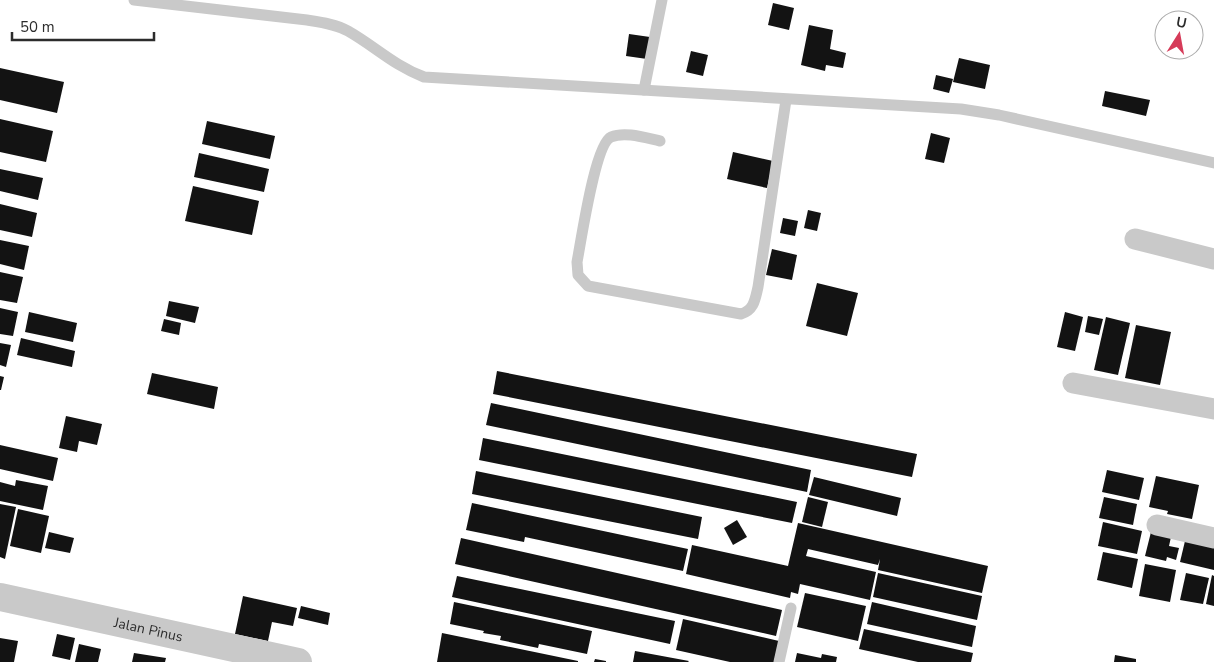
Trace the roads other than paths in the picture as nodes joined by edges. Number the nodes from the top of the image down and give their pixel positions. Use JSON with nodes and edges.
{"nodes":[{"id":1,"x":134,"y":0,"type":"edge"},
{"id":2,"x":662,"y":0,"type":"edge"},
{"id":3,"x":644,"y":90,"type":"junction"},
{"id":4,"x":786,"y":100,"type":"junction"},
{"id":5,"x":660,"y":141,"type":"dead end"},
{"id":6,"x":1214,"y":163,"type":"edge"},
{"id":7,"x":1135,"y":239,"type":"dead end"},
{"id":8,"x":1214,"y":259,"type":"edge"},
{"id":9,"x":1073,"y":384,"type":"dead end"},
{"id":10,"x":1214,"y":409,"type":"edge"},
{"id":11,"x":1157,"y":525,"type":"dead end"},
{"id":12,"x":1214,"y":538,"type":"edge"},
{"id":13,"x":0,"y":597,"type":"edge"},
{"id":14,"x":791,"y":608,"type":"dead end"},
{"id":15,"x":298,"y":662,"type":"edge"},
{"id":16,"x":779,"y":662,"type":"edge"}],
"edges":[{"from":1,"to":3,"type":"lane"},
{"from":2,"to":3,"type":"lane"},
{"from":3,"to":4,"type":"lane"},
{"from":4,"to":5,"type":"lane"},
{"from":4,"to":6,"type":"lane"},
{"from":7,"to":8,"type":"street"},
{"from":9,"to":10,"type":"street"},
{"from":11,"to":12,"type":"street"},
{"from":13,"to":15,"type":"street","name":"Jalan Pinus"},
{"from":14,"to":16,"type":"lane"}]}
